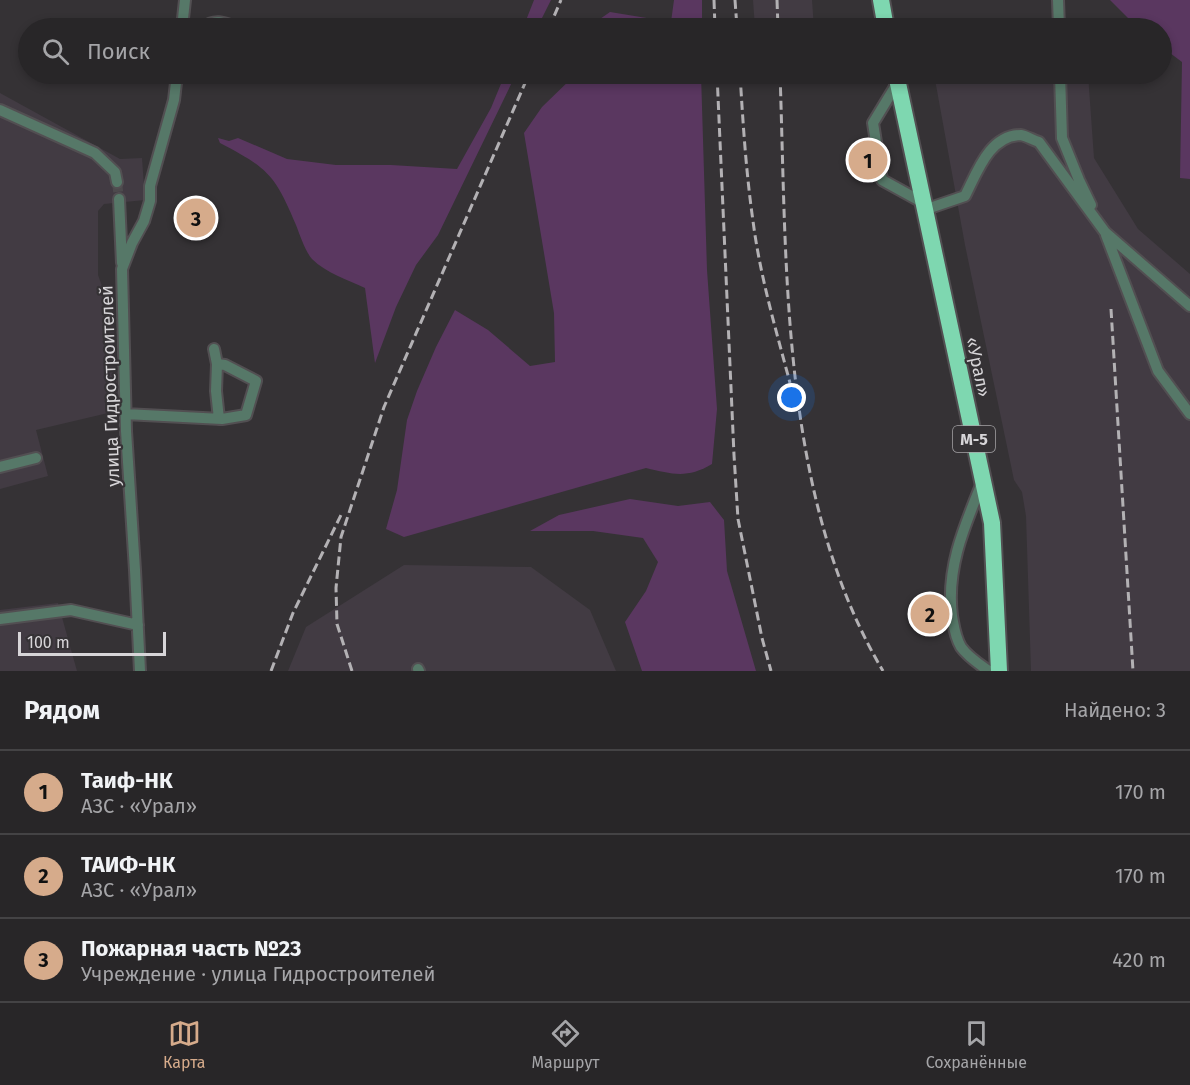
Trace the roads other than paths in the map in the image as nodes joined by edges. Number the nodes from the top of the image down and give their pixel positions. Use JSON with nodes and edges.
{"nodes":[{"id":1,"x":185,"y":0,"type":"edge"},
{"id":2,"x":880,"y":0,"type":"edge"},
{"id":3,"x":1058,"y":0,"type":"edge"},
{"id":4,"x":183,"y":18,"type":"edge"},
{"id":5,"x":884,"y":18,"type":"edge"},
{"id":6,"x":1059,"y":18,"type":"edge"},
{"id":7,"x":176,"y":84,"type":"edge"},
{"id":8,"x":894,"y":84,"type":"edge"},
{"id":9,"x":898,"y":84,"type":"edge"},
{"id":10,"x":1060,"y":84,"type":"edge"},
{"id":11,"x":0,"y":110,"type":"edge"},
{"id":12,"x":117,"y":182,"type":"tunnel mouth"},
{"id":13,"x":118,"y":200,"type":"tunnel mouth"},
{"id":14,"x":923,"y":206,"type":"junction"},
{"id":15,"x":1105,"y":232,"type":"junction"},
{"id":16,"x":122,"y":269,"type":"junction"},
{"id":17,"x":1190,"y":306,"type":"edge"},
{"id":18,"x":214,"y":349,"type":"dead end"},
{"id":19,"x":217,"y":364,"type":"junction"},
{"id":20,"x":125,"y":414,"type":"junction"},
{"id":21,"x":1190,"y":414,"type":"edge"},
{"id":22,"x":219,"y":419,"type":"junction"},
{"id":23,"x":36,"y":458,"type":"dead end"},
{"id":24,"x":0,"y":467,"type":"edge"},
{"id":25,"x":983,"y":480,"type":"junction"},
{"id":26,"x":0,"y":620,"type":"edge"},
{"id":27,"x":138,"y":625,"type":"junction"},
{"id":28,"x":140,"y":671,"type":"edge"},
{"id":29,"x":988,"y":671,"type":"edge"},
{"id":30,"x":999,"y":671,"type":"edge"}],
"edges":[{"from":1,"to":4,"type":"street"},
{"from":2,"to":5,"type":"highway"},
{"from":3,"to":6,"type":"street"},
{"from":7,"to":16,"type":"street","name":"улица Гидростроителей"},
{"from":8,"to":14,"type":"street"},
{"from":9,"to":14,"type":"highway","name":"«Урал»","number":"М-5"},
{"from":10,"to":15,"type":"street"},
{"from":11,"to":12,"type":"street"},
{"from":13,"to":16,"type":"street"},
{"from":14,"to":15,"type":"street"},
{"from":14,"to":25,"type":"highway","name":"«Урал»","number":"М-5"},
{"from":15,"to":17,"type":"street"},
{"from":15,"to":21,"type":"street"},
{"from":16,"to":20,"type":"street","name":"улица Гидростроителей"},
{"from":18,"to":19,"type":"street"},
{"from":19,"to":22,"type":"street"},
{"from":19,"to":22,"type":"street"},
{"from":20,"to":22,"type":"street"},
{"from":20,"to":27,"type":"street","name":"улица Гидростроителей"},
{"from":23,"to":24,"type":"street"},
{"from":25,"to":29,"type":"street"},
{"from":25,"to":30,"type":"highway","name":"«Урал»","number":"М-5"},
{"from":26,"to":27,"type":"street"},
{"from":27,"to":28,"type":"street","name":"улица Гидростроителей"}]}
